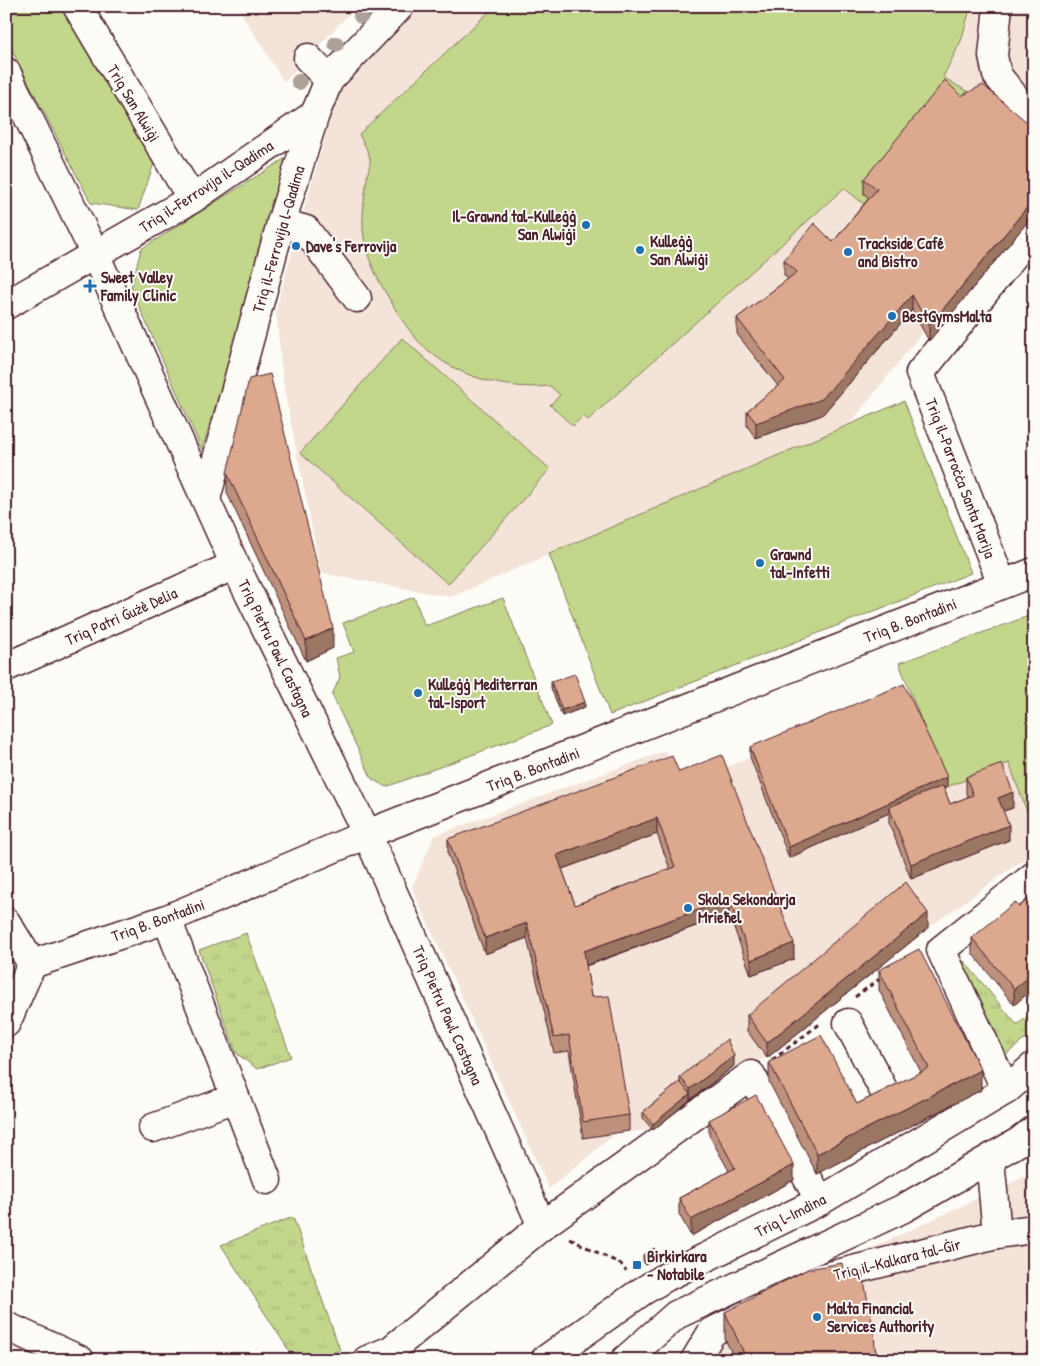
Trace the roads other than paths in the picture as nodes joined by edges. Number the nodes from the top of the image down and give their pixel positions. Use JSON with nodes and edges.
{"nodes":[{"id":1,"x":77,"y":6,"type":"edge"},
{"id":2,"x":400,"y":6,"type":"edge"},
{"id":3,"x":998,"y":6,"type":"edge"},
{"id":4,"x":308,"y":58,"type":"dead end"},
{"id":5,"x":6,"y":72,"type":"edge"},
{"id":6,"x":329,"y":80,"type":"junction"},
{"id":7,"x":316,"y":114,"type":"junction"},
{"id":8,"x":1034,"y":121,"type":"edge"},
{"id":9,"x":192,"y":199,"type":"junction"},
{"id":10,"x":281,"y":223,"type":"junction"},
{"id":11,"x":1034,"y":230,"type":"edge"},
{"id":12,"x":95,"y":254,"type":"junction"},
{"id":13,"x":357,"y":298,"type":"dead end"},
{"id":14,"x":6,"y":305,"type":"edge"},
{"id":15,"x":206,"y":499,"type":"junction"},
{"id":16,"x":235,"y":565,"type":"junction"},
{"id":17,"x":1034,"y":572,"type":"edge"},
{"id":18,"x":1002,"y":584,"type":"junction"},
{"id":19,"x":6,"y":667,"type":"edge"},
{"id":20,"x":367,"y":834,"type":"junction"},
{"id":21,"x":1034,"y":876,"type":"edge"},
{"id":22,"x":167,"y":919,"type":"junction"},
{"id":23,"x":6,"y":922,"type":"edge"},
{"id":24,"x":32,"y":964,"type":"junction"},
{"id":25,"x":6,"y":1023,"type":"edge"},
{"id":26,"x":848,"y":1023,"type":"dead end"},
{"id":27,"x":1034,"y":1066,"type":"edge"},
{"id":28,"x":1006,"y":1090,"type":"junction"},
{"id":29,"x":235,"y":1098,"type":"junction"},
{"id":30,"x":903,"y":1127,"type":"junction"},
{"id":31,"x":154,"y":1128,"type":"dead end"},
{"id":32,"x":1034,"y":1130,"type":"edge"},
{"id":33,"x":990,"y":1159,"type":"junction"},
{"id":34,"x":266,"y":1180,"type":"dead end"},
{"id":35,"x":820,"y":1201,"type":"junction"},
{"id":36,"x":542,"y":1226,"type":"junction"},
{"id":37,"x":1034,"y":1229,"type":"edge"},
{"id":38,"x":997,"y":1234,"type":"junction"},
{"id":39,"x":6,"y":1326,"type":"edge"},
{"id":40,"x":80,"y":1360,"type":"edge"},
{"id":41,"x":367,"y":1360,"type":"edge"},
{"id":42,"x":544,"y":1360,"type":"edge"},
{"id":43,"x":625,"y":1360,"type":"edge"},
{"id":44,"x":695,"y":1360,"type":"edge"}],
"edges":[{"from":1,"to":9,"type":"street","name":"Triq San Alwiġi"},
{"from":2,"to":6,"type":"street","name":"Triq il-Ferrovija l-Qadima"},
{"from":3,"to":8,"type":"street"},
{"from":4,"to":6,"type":"street"},
{"from":5,"to":12,"type":"street","name":"Triq Pietru Pawl Castagna"},
{"from":6,"to":7,"type":"street","name":"Triq il-Ferrovija l-Qadima"},
{"from":7,"to":9,"type":"street","name":"Triq il-Ferrovija il-Qadima"},
{"from":7,"to":10,"type":"street","name":"Triq il-Ferrovija l-Qadima"},
{"from":9,"to":12,"type":"street","name":"Triq il-Ferrovija il-Qadima"},
{"from":10,"to":13,"type":"street"},
{"from":10,"to":15,"type":"street","name":"Triq il-Ferrovija l-Qadima"},
{"from":11,"to":18,"type":"street","name":"Triq il-Parroċċa Santa Marija"},
{"from":12,"to":14,"type":"street"},
{"from":12,"to":15,"type":"street","name":"Triq Pietru Pawl Castagna"},
{"from":15,"to":16,"type":"street","name":"Triq Pietru Pawl Castagna"},
{"from":16,"to":19,"type":"street","name":"Triq Patri Ġużè Delia"},
{"from":16,"to":20,"type":"street","name":"Triq Pietru Pawl Castagna"},
{"from":17,"to":18,"type":"street","name":"Triq B. Bontadini"},
{"from":18,"to":20,"type":"street","name":"Triq B. Bontadini"},
{"from":20,"to":22,"type":"street","name":"Triq B. Bontadini"},
{"from":20,"to":36,"type":"street","name":"Triq Pietru Pawl Castagna"},
{"from":21,"to":28,"type":"street"},
{"from":22,"to":24,"type":"street","name":"Triq B. Bontadini"},
{"from":22,"to":29,"type":"street"},
{"from":23,"to":24,"type":"street"},
{"from":24,"to":25,"type":"street"},
{"from":26,"to":30,"type":"street"},
{"from":27,"to":28,"type":"street","name":"Triq l-Imdina"},
{"from":28,"to":30,"type":"street","name":"Triq l-Imdina"},
{"from":29,"to":31,"type":"street"},
{"from":29,"to":34,"type":"street"},
{"from":30,"to":35,"type":"street","name":"Triq l-Imdina"},
{"from":32,"to":33,"type":"street"},
{"from":33,"to":38,"type":"street"},
{"from":33,"to":43,"type":"street"},
{"from":35,"to":36,"type":"street"},
{"from":35,"to":42,"type":"street","name":"Triq l-Imdina"},
{"from":36,"to":41,"type":"street"},
{"from":37,"to":38,"type":"street","name":"Triq il-Kalkara tal-Ġir"},
{"from":38,"to":44,"type":"street","name":"Triq il-Kalkara tal-Ġir"},
{"from":39,"to":40,"type":"street"}]}
